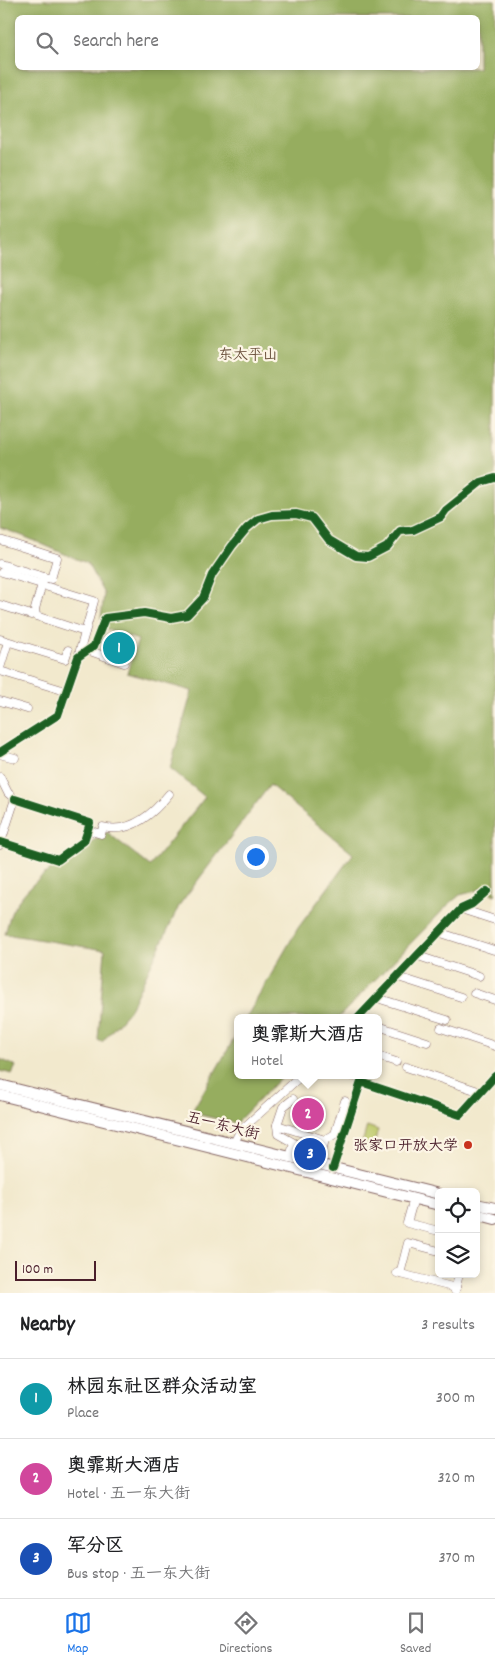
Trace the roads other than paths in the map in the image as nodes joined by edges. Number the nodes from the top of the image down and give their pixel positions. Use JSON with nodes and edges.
{"nodes":[{"id":1,"x":495,"y":478,"type":"edge"},
{"id":2,"x":0,"y":540,"type":"edge"},
{"id":3,"x":1,"y":570,"type":"edge"},
{"id":4,"x":41,"y":580,"type":"junction"},
{"id":5,"x":48,"y":587,"type":"dead end"},
{"id":6,"x":0,"y":605,"type":"edge"},
{"id":7,"x":31,"y":615,"type":"dead end"},
{"id":8,"x":85,"y":632,"type":"junction"},
{"id":9,"x":0,"y":639,"type":"edge"},
{"id":10,"x":8,"y":642,"type":"junction"},
{"id":11,"x":68,"y":650,"type":"dead end"},
{"id":12,"x":87,"y":650,"type":"junction"},
{"id":13,"x":78,"y":657,"type":"junction"},
{"id":14,"x":124,"y":663,"type":"dead end"},
{"id":15,"x":0,"y":670,"type":"edge"},
{"id":16,"x":58,"y":690,"type":"dead end"},
{"id":17,"x":0,"y":701,"type":"edge"},
{"id":18,"x":27,"y":709,"type":"dead end"},
{"id":19,"x":7,"y":756,"type":"edge"},
{"id":20,"x":0,"y":777,"type":"edge"},
{"id":21,"x":169,"y":794,"type":"dead end"},
{"id":22,"x":16,"y":799,"type":"junction"},
{"id":23,"x":88,"y":830,"type":"junction"},
{"id":24,"x":1,"y":844,"type":"edge"},
{"id":25,"x":487,"y":891,"type":"dead end"},
{"id":26,"x":461,"y":909,"type":"junction"},
{"id":27,"x":495,"y":920,"type":"edge"},
{"id":28,"x":440,"y":933,"type":"junction"},
{"id":29,"x":494,"y":950,"type":"edge"},
{"id":30,"x":418,"y":956,"type":"junction"},
{"id":31,"x":479,"y":976,"type":"dead end"},
{"id":32,"x":398,"y":977,"type":"junction"},
{"id":33,"x":474,"y":993,"type":"dead end"},
{"id":34,"x":461,"y":997,"type":"dead end"},
{"id":35,"x":377,"y":998,"type":"junction"},
{"id":36,"x":495,"y":1000,"type":"edge"},
{"id":37,"x":362,"y":1014,"type":"edge"},
{"id":38,"x":447,"y":1020,"type":"dead end"},
{"id":39,"x":382,"y":1027,"type":"edge"},
{"id":40,"x":441,"y":1028,"type":"dead end"},
{"id":41,"x":427,"y":1042,"type":"dead end"},
{"id":42,"x":495,"y":1046,"type":"edge"},
{"id":43,"x":382,"y":1057,"type":"edge"},
{"id":44,"x":396,"y":1062,"type":"dead end"},
{"id":45,"x":406,"y":1067,"type":"dead end"},
{"id":46,"x":495,"y":1076,"type":"edge"},
{"id":47,"x":298,"y":1079,"type":"edge"},
{"id":48,"x":0,"y":1085,"type":"edge"},
{"id":49,"x":480,"y":1092,"type":"junction"},
{"id":50,"x":0,"y":1095,"type":"edge"},
{"id":51,"x":293,"y":1099,"type":"dead end"},
{"id":52,"x":345,"y":1100,"type":"dead end"},
{"id":53,"x":278,"y":1125,"type":"junction"},
{"id":54,"x":325,"y":1140,"type":"junction"},
{"id":55,"x":232,"y":1148,"type":"junction"},
{"id":56,"x":296,"y":1158,"type":"junction"},
{"id":57,"x":333,"y":1168,"type":"junction"},
{"id":58,"x":373,"y":1183,"type":"junction"},
{"id":59,"x":435,"y":1193,"type":"edge"},
{"id":60,"x":414,"y":1198,"type":"junction"},
{"id":61,"x":435,"y":1204,"type":"edge"},
{"id":62,"x":480,"y":1205,"type":"edge"},
{"id":63,"x":495,"y":1208,"type":"edge"},
{"id":64,"x":480,"y":1215,"type":"edge"},
{"id":65,"x":495,"y":1219,"type":"edge"},
{"id":66,"x":435,"y":1230,"type":"edge"},
{"id":67,"x":435,"y":1250,"type":"edge"},
{"id":68,"x":455,"y":1290,"type":"edge"}],
"edges":[{"from":1,"to":12,"type":"street"},
{"from":2,"to":4,"type":"street"},
{"from":3,"to":4,"type":"street"},
{"from":4,"to":8,"type":"street"},
{"from":5,"to":8,"type":"street"},
{"from":6,"to":7,"type":"street"},
{"from":8,"to":13,"type":"street"},
{"from":9,"to":10,"type":"street"},
{"from":10,"to":11,"type":"street"},
{"from":10,"to":15,"type":"street"},
{"from":12,"to":13,"type":"street"},
{"from":12,"to":14,"type":"street"},
{"from":13,"to":19,"type":"street"},
{"from":15,"to":16,"type":"street"},
{"from":17,"to":18,"type":"street"},
{"from":20,"to":22,"type":"street"},
{"from":21,"to":23,"type":"street"},
{"from":22,"to":23,"type":"street"},
{"from":22,"to":24,"type":"street"},
{"from":23,"to":24,"type":"street"},
{"from":25,"to":26,"type":"street"},
{"from":26,"to":27,"type":"street"},
{"from":26,"to":28,"type":"street"},
{"from":28,"to":29,"type":"street"},
{"from":28,"to":30,"type":"street"},
{"from":30,"to":31,"type":"street"},
{"from":30,"to":32,"type":"street"},
{"from":32,"to":34,"type":"street"},
{"from":32,"to":35,"type":"street"},
{"from":33,"to":36,"type":"street"},
{"from":35,"to":37,"type":"street"},
{"from":35,"to":38,"type":"street"},
{"from":39,"to":41,"type":"street"},
{"from":40,"to":42,"type":"street"},
{"from":43,"to":44,"type":"street"},
{"from":45,"to":49,"type":"street"},
{"from":46,"to":49,"type":"street"},
{"from":47,"to":55,"type":"street"},
{"from":48,"to":55,"type":"main road","name":"五一东大街"},
{"from":49,"to":57,"type":"street"},
{"from":50,"to":55,"type":"main road","name":"五一东大街"},
{"from":51,"to":53,"type":"street"},
{"from":52,"to":54,"type":"street"},
{"from":53,"to":54,"type":"street"},
{"from":53,"to":56,"type":"street"},
{"from":54,"to":56,"type":"street"},
{"from":55,"to":56,"type":"main road","name":"五一东大街"},
{"from":55,"to":58,"type":"main road","name":"五一东大街"},
{"from":56,"to":57,"type":"main road","name":"五一东大街"},
{"from":57,"to":58,"type":"main road","name":"五一东大街"},
{"from":58,"to":59,"type":"main road","name":"五一东大街"},
{"from":58,"to":60,"type":"main road","name":"五一东大街"},
{"from":60,"to":61,"type":"main road","name":"五一东大街"},
{"from":60,"to":66,"type":"street"},
{"from":62,"to":63,"type":"main road"},
{"from":64,"to":65,"type":"main road"},
{"from":67,"to":68,"type":"street"}]}
